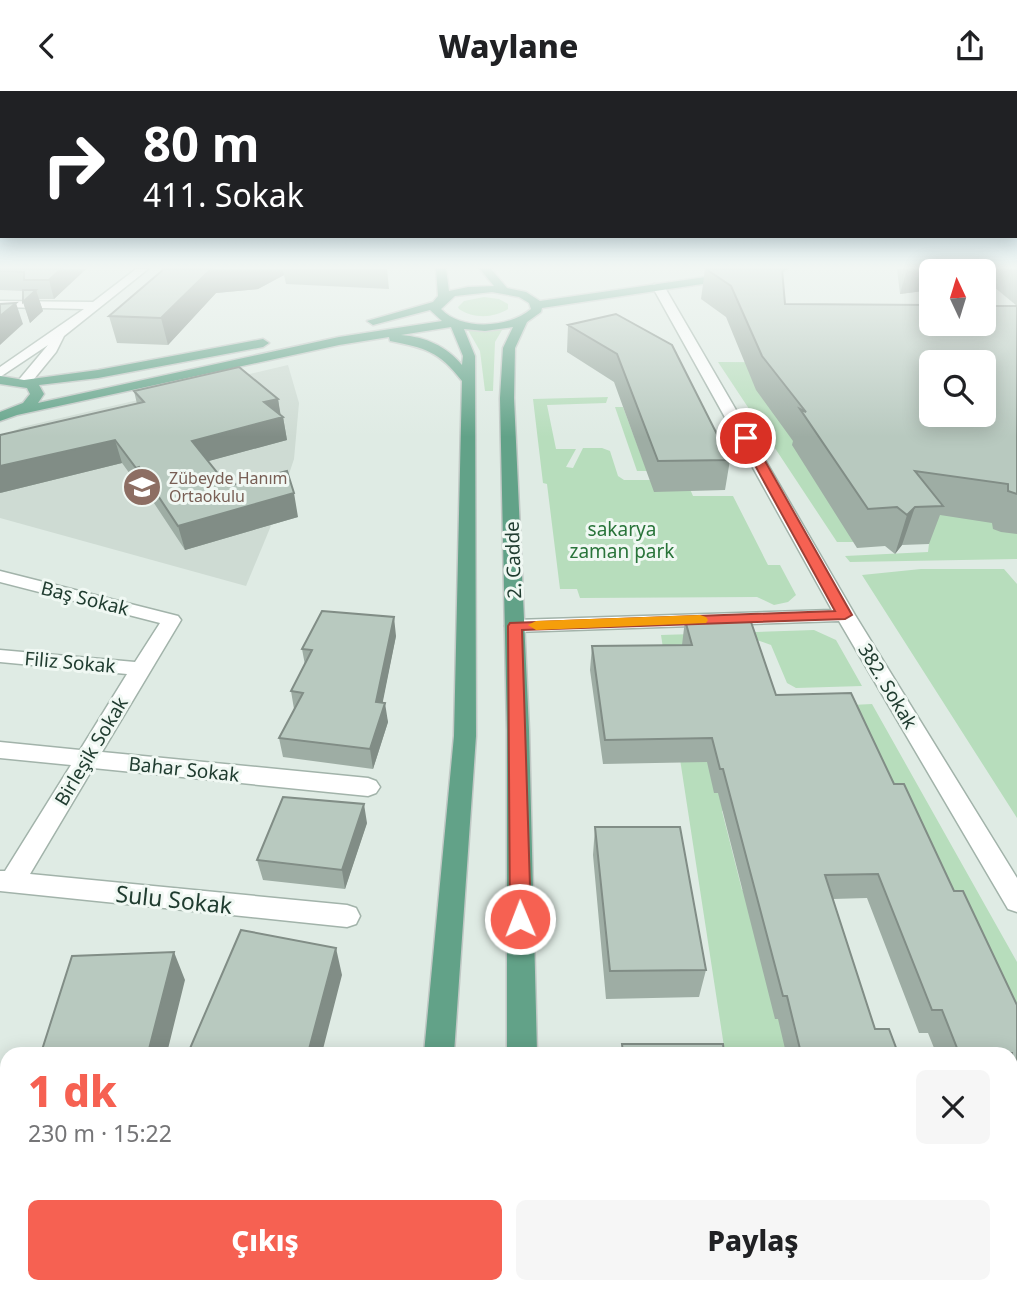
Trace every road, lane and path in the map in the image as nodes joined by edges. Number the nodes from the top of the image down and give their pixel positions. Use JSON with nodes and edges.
{"nodes":[{"id":1,"x":70,"y":325,"type":"edge"},
{"id":2,"x":353,"y":325,"type":"edge"},
{"id":3,"x":442,"y":325,"type":"edge"},
{"id":4,"x":456,"y":325,"type":"edge"},
{"id":5,"x":473,"y":325,"type":"edge"},
{"id":6,"x":495,"y":325,"type":"edge"},
{"id":7,"x":522,"y":325,"type":"edge"},
{"id":8,"x":541,"y":325,"type":"edge"},
{"id":9,"x":680,"y":325,"type":"edge"},
{"id":10,"x":59,"y":334,"type":"junction"},
{"id":11,"x":339,"y":341,"type":"junction"},
{"id":12,"x":0,"y":373,"type":"edge"},
{"id":13,"x":0,"y":380,"type":"edge"},
{"id":14,"x":469,"y":381,"type":"junction"},
{"id":15,"x":25,"y":382,"type":"junction"},
{"id":16,"x":507,"y":398,"type":"junction"},
{"id":17,"x":6,"y":415,"type":"edge"},
{"id":18,"x":0,"y":576,"type":"edge"},
{"id":19,"x":845,"y":615,"type":"junction"},
{"id":20,"x":171,"y":620,"type":"joint"},
{"id":21,"x":515,"y":626,"type":"junction"},
{"id":22,"x":0,"y":656,"type":"edge"},
{"id":23,"x":141,"y":669,"type":"junction"},
{"id":24,"x":0,"y":750,"type":"edge"},
{"id":25,"x":86,"y":758,"type":"junction"},
{"id":26,"x":368,"y":787,"type":"dead end"},
{"id":27,"x":5,"y":882,"type":"edge"},
{"id":28,"x":1017,"y":901,"type":"edge"},
{"id":29,"x":347,"y":916,"type":"dead end"},
{"id":30,"x":439,"y":1047,"type":"edge"},
{"id":31,"x":522,"y":1047,"type":"edge"}],
"edges":[{"from":1,"to":10,"type":"street"},
{"from":2,"to":15,"type":"main road"},
{"from":3,"to":11,"type":"main road"},
{"from":4,"to":14,"type":"main road"},
{"from":5,"to":6,"type":"main road"},
{"from":7,"to":16,"type":"main road","name":"2. Cadde"},
{"from":8,"to":16,"type":"main road"},
{"from":9,"to":19,"type":"street","name":"382. Sokak"},
{"from":10,"to":12,"type":"street"},
{"from":10,"to":15,"type":"street"},
{"from":11,"to":14,"type":"main road"},
{"from":11,"to":17,"type":"main road"},
{"from":13,"to":15,"type":"main road"},
{"from":14,"to":30,"type":"main road"},
{"from":15,"to":17,"type":"main road"},
{"from":16,"to":21,"type":"main road","name":"2. Cadde"},
{"from":18,"to":20,"type":"street","name":"Baş Sokak"},
{"from":19,"to":21,"type":"street"},
{"from":19,"to":28,"type":"street","name":"382. Sokak"},
{"from":20,"to":23,"type":"street","name":"Birleşik Sokak"},
{"from":21,"to":31,"type":"main road","name":"2. Cadde"},
{"from":22,"to":23,"type":"street","name":"Filiz Sokak"},
{"from":23,"to":25,"type":"street","name":"Birleşik Sokak"},
{"from":24,"to":25,"type":"street","name":"Bahar Sokak"},
{"from":25,"to":26,"type":"street","name":"Bahar Sokak"},
{"from":25,"to":27,"type":"street","name":"Birleşik Sokak"},
{"from":27,"to":29,"type":"street","name":"Sulu Sokak"}]}
